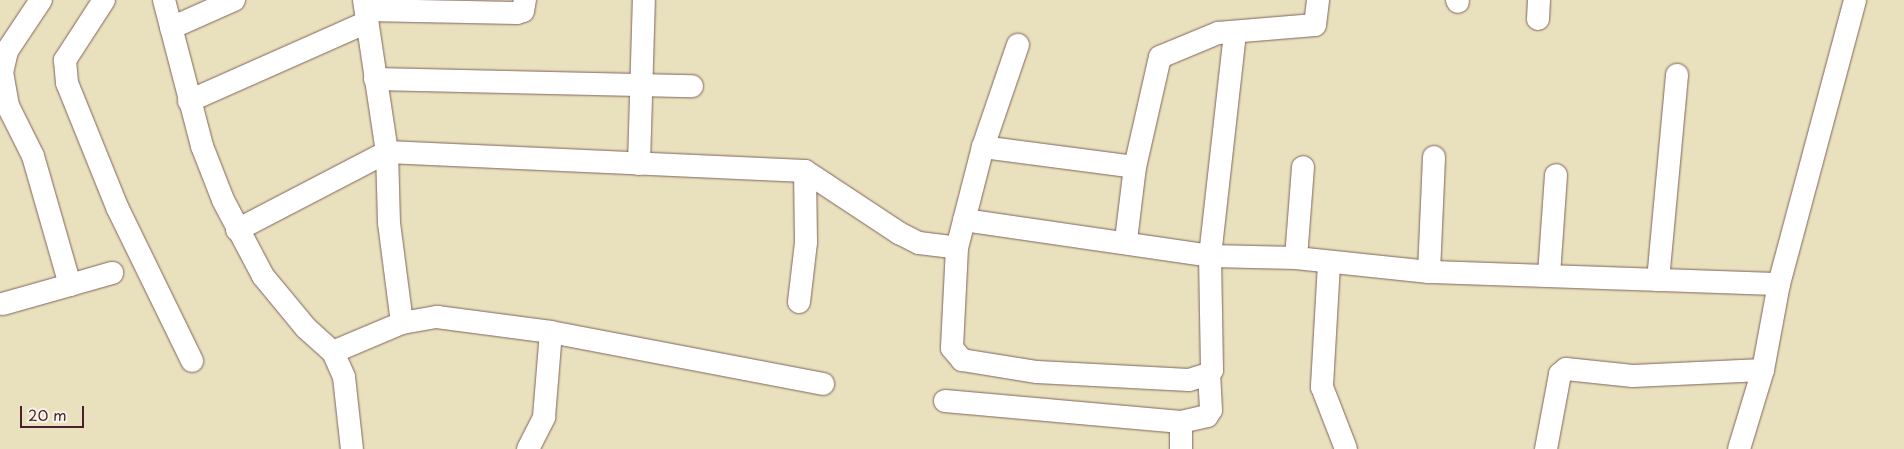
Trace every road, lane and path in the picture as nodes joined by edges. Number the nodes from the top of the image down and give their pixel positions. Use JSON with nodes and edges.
{"nodes":[{"id":1,"x":41,"y":0,"type":"edge"},
{"id":2,"x":104,"y":0,"type":"edge"},
{"id":3,"x":164,"y":0,"type":"edge"},
{"id":4,"x":234,"y":0,"type":"edge"},
{"id":5,"x":524,"y":0,"type":"edge"},
{"id":6,"x":644,"y":0,"type":"edge"},
{"id":7,"x":1318,"y":0,"type":"edge"},
{"id":8,"x":1855,"y":0,"type":"edge"},
{"id":9,"x":366,"y":11,"type":"edge"},
{"id":10,"x":171,"y":28,"type":"junction"},
{"id":11,"x":1235,"y":32,"type":"junction"},
{"id":12,"x":1018,"y":46,"type":"dead end"},
{"id":13,"x":1677,"y":75,"type":"dead end"},
{"id":14,"x":375,"y":79,"type":"junction"},
{"id":15,"x":642,"y":86,"type":"junction"},
{"id":16,"x":692,"y":86,"type":"dead end"},
{"id":17,"x":2,"y":88,"type":"edge"},
{"id":18,"x":189,"y":101,"type":"junction"},
{"id":19,"x":983,"y":148,"type":"junction"},
{"id":20,"x":387,"y":152,"type":"junction"},
{"id":21,"x":1434,"y":157,"type":"dead end"},
{"id":22,"x":639,"y":164,"type":"junction"},
{"id":23,"x":1303,"y":166,"type":"dead end"},
{"id":24,"x":1135,"y":167,"type":"junction"},
{"id":25,"x":805,"y":171,"type":"junction"},
{"id":26,"x":1556,"y":175,"type":"dead end"},
{"id":27,"x":964,"y":220,"type":"junction"},
{"id":28,"x":237,"y":230,"type":"junction"},
{"id":29,"x":1126,"y":240,"type":"junction"},
{"id":30,"x":957,"y":248,"type":"junction"},
{"id":31,"x":1210,"y":256,"type":"junction"},
{"id":32,"x":1296,"y":258,"type":"junction"},
{"id":33,"x":1329,"y":264,"type":"junction"},
{"id":34,"x":1429,"y":272,"type":"junction"},
{"id":35,"x":112,"y":273,"type":"dead end"},
{"id":36,"x":1548,"y":275,"type":"junction"},
{"id":37,"x":1658,"y":280,"type":"junction"},
{"id":38,"x":1779,"y":284,"type":"junction"},
{"id":39,"x":70,"y":285,"type":"junction"},
{"id":40,"x":799,"y":302,"type":"dead end"},
{"id":41,"x":3,"y":304,"type":"dead end"},
{"id":42,"x":402,"y":323,"type":"junction"},
{"id":43,"x":552,"y":332,"type":"junction"},
{"id":44,"x":333,"y":352,"type":"junction"},
{"id":45,"x":192,"y":361,"type":"dead end"},
{"id":46,"x":1763,"y":370,"type":"junction"},
{"id":47,"x":1209,"y":374,"type":"junction"},
{"id":48,"x":823,"y":384,"type":"dead end"},
{"id":49,"x":945,"y":401,"type":"dead end"},
{"id":50,"x":1181,"y":422,"type":"junction"},
{"id":51,"x":352,"y":449,"type":"edge"},
{"id":52,"x":528,"y":449,"type":"edge"},
{"id":53,"x":1181,"y":449,"type":"edge"},
{"id":54,"x":1346,"y":449,"type":"edge"},
{"id":55,"x":1546,"y":449,"type":"edge"},
{"id":56,"x":1738,"y":449,"type":"edge"}],
"edges":[{"from":1,"to":17,"type":"street"},
{"from":2,"to":45,"type":"street"},
{"from":3,"to":10,"type":"street"},
{"from":4,"to":10,"type":"street"},
{"from":5,"to":9,"type":"street"},
{"from":6,"to":15,"type":"street"},
{"from":7,"to":11,"type":"street"},
{"from":8,"to":38,"type":"street"},
{"from":9,"to":14,"type":"street"},
{"from":9,"to":18,"type":"street"},
{"from":10,"to":18,"type":"street"},
{"from":11,"to":24,"type":"street"},
{"from":11,"to":31,"type":"street"},
{"from":12,"to":19,"type":"street"},
{"from":13,"to":37,"type":"street"},
{"from":14,"to":15,"type":"street"},
{"from":14,"to":20,"type":"street"},
{"from":15,"to":16,"type":"street"},
{"from":15,"to":22,"type":"street"},
{"from":17,"to":39,"type":"street"},
{"from":18,"to":28,"type":"street"},
{"from":19,"to":24,"type":"street"},
{"from":19,"to":27,"type":"street"},
{"from":20,"to":22,"type":"street"},
{"from":20,"to":28,"type":"street"},
{"from":20,"to":42,"type":"street"},
{"from":21,"to":34,"type":"street"},
{"from":22,"to":25,"type":"street"},
{"from":23,"to":32,"type":"street"},
{"from":24,"to":29,"type":"street"},
{"from":25,"to":30,"type":"street"},
{"from":25,"to":40,"type":"street"},
{"from":26,"to":36,"type":"street"},
{"from":27,"to":29,"type":"street"},
{"from":27,"to":30,"type":"street"},
{"from":28,"to":44,"type":"street"},
{"from":29,"to":31,"type":"street"},
{"from":30,"to":47,"type":"street"},
{"from":31,"to":32,"type":"street"},
{"from":31,"to":47,"type":"street"},
{"from":32,"to":33,"type":"street"},
{"from":33,"to":34,"type":"street"},
{"from":33,"to":54,"type":"street"},
{"from":34,"to":36,"type":"street"},
{"from":35,"to":39,"type":"street"},
{"from":36,"to":37,"type":"street"},
{"from":37,"to":38,"type":"street"},
{"from":38,"to":46,"type":"street"},
{"from":39,"to":41,"type":"street"},
{"from":42,"to":43,"type":"street"},
{"from":42,"to":44,"type":"street"},
{"from":43,"to":48,"type":"street"},
{"from":43,"to":52,"type":"street"},
{"from":44,"to":51,"type":"street"},
{"from":46,"to":55,"type":"street"},
{"from":46,"to":56,"type":"street"},
{"from":47,"to":50,"type":"street"},
{"from":49,"to":50,"type":"street"},
{"from":50,"to":53,"type":"street"}]}
